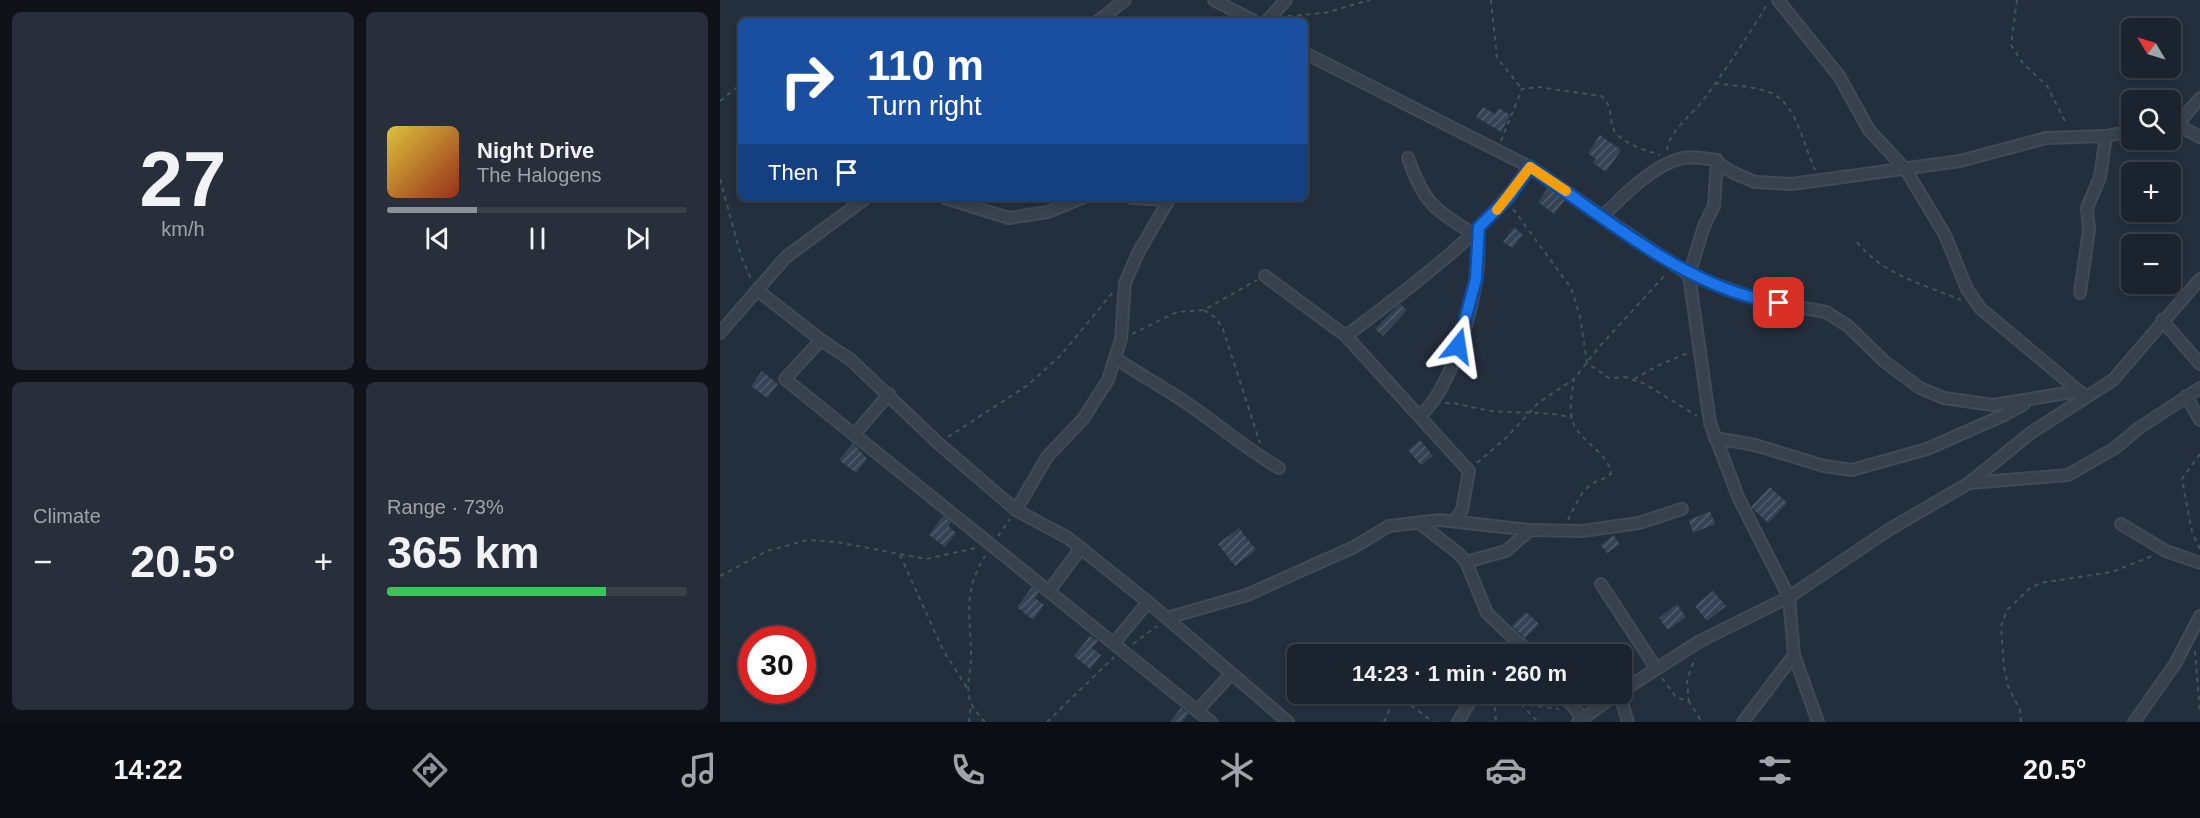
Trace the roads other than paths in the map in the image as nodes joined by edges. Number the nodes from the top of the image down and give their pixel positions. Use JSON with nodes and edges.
{"nodes":[{"id":1,"x":1125,"y":0,"type":"edge"},
{"id":2,"x":1214,"y":0,"type":"edge"},
{"id":3,"x":1286,"y":0,"type":"edge"},
{"id":4,"x":1778,"y":0,"type":"edge"},
{"id":5,"x":1102,"y":18,"type":"edge"},
{"id":6,"x":1248,"y":18,"type":"edge"},
{"id":7,"x":1270,"y":18,"type":"edge"},
{"id":8,"x":1308,"y":54,"type":"edge"},
{"id":9,"x":2200,"y":98,"type":"edge"},
{"id":10,"x":2181,"y":118,"type":"edge"},
{"id":11,"x":2181,"y":128,"type":"edge"},
{"id":12,"x":2121,"y":133,"type":"edge"},
{"id":13,"x":2106,"y":136,"type":"junction"},
{"id":14,"x":2200,"y":137,"type":"edge"},
{"id":15,"x":1408,"y":158,"type":"dead end"},
{"id":16,"x":1717,"y":160,"type":"junction"},
{"id":17,"x":1530,"y":167,"type":"junction"},
{"id":18,"x":1906,"y":170,"type":"junction"},
{"id":19,"x":862,"y":201,"type":"edge"},
{"id":20,"x":955,"y":201,"type":"edge"},
{"id":21,"x":1075,"y":201,"type":"edge"},
{"id":22,"x":1168,"y":201,"type":"edge"},
{"id":23,"x":1603,"y":216,"type":"junction"},
{"id":24,"x":1476,"y":230,"type":"junction"},
{"id":25,"x":1689,"y":275,"type":"junction"},
{"id":26,"x":1264,"y":276,"type":"road end"},
{"id":27,"x":2200,"y":279,"type":"edge"},
{"id":28,"x":757,"y":290,"type":"junction"},
{"id":29,"x":2080,"y":293,"type":"dead end"},
{"id":30,"x":2162,"y":321,"type":"junction"},
{"id":31,"x":720,"y":333,"type":"edge"},
{"id":32,"x":1346,"y":336,"type":"junction"},
{"id":33,"x":821,"y":340,"type":"junction"},
{"id":34,"x":1117,"y":358,"type":"junction"},
{"id":35,"x":2200,"y":364,"type":"edge"},
{"id":36,"x":2200,"y":388,"type":"edge"},
{"id":37,"x":889,"y":394,"type":"junction"},
{"id":38,"x":2082,"y":394,"type":"junction"},
{"id":39,"x":2186,"y":396,"type":"junction"},
{"id":40,"x":2031,"y":400,"type":"junction"},
{"id":41,"x":1420,"y":416,"type":"junction"},
{"id":42,"x":2200,"y":420,"type":"edge"},
{"id":43,"x":854,"y":435,"type":"junction"},
{"id":44,"x":1715,"y":438,"type":"junction"},
{"id":45,"x":1279,"y":468,"type":"dead end"},
{"id":46,"x":1969,"y":483,"type":"junction"},
{"id":47,"x":1682,"y":509,"type":"dead end"},
{"id":48,"x":1016,"y":510,"type":"junction"},
{"id":49,"x":1455,"y":520,"type":"junction"},
{"id":50,"x":1419,"y":523,"type":"junction"},
{"id":51,"x":2121,"y":524,"type":"dead end"},
{"id":52,"x":1530,"y":530,"type":"junction"},
{"id":53,"x":1081,"y":548,"type":"junction"},
{"id":54,"x":1466,"y":562,"type":"junction"},
{"id":55,"x":2200,"y":563,"type":"edge"},
{"id":56,"x":1601,"y":584,"type":"dead end"},
{"id":57,"x":1049,"y":591,"type":"junction"},
{"id":58,"x":1789,"y":597,"type":"junction"},
{"id":59,"x":1148,"y":602,"type":"junction"},
{"id":60,"x":2200,"y":616,"type":"edge"},
{"id":61,"x":1167,"y":618,"type":"junction"},
{"id":62,"x":1114,"y":643,"type":"junction"},
{"id":63,"x":1521,"y":644,"type":"edge"},
{"id":64,"x":1794,"y":655,"type":"junction"},
{"id":65,"x":1656,"y":668,"type":"junction"},
{"id":66,"x":1231,"y":674,"type":"junction"},
{"id":67,"x":1632,"y":684,"type":"edge"},
{"id":68,"x":1469,"y":704,"type":"edge"},
{"id":69,"x":1569,"y":704,"type":"edge"},
{"id":70,"x":1600,"y":704,"type":"edge"},
{"id":71,"x":1623,"y":704,"type":"edge"},
{"id":72,"x":1197,"y":711,"type":"junction"},
{"id":73,"x":1579,"y":717,"type":"edge"},
{"id":74,"x":1211,"y":722,"type":"edge"},
{"id":75,"x":1287,"y":722,"type":"edge"},
{"id":76,"x":1458,"y":722,"type":"edge"},
{"id":77,"x":1628,"y":722,"type":"edge"},
{"id":78,"x":1743,"y":722,"type":"edge"},
{"id":79,"x":1818,"y":722,"type":"edge"},
{"id":80,"x":2134,"y":722,"type":"edge"}],
"edges":[{"from":1,"to":5,"type":"street"},
{"from":2,"to":6,"type":"street"},
{"from":3,"to":7,"type":"street"},
{"from":4,"to":18,"type":"street"},
{"from":8,"to":17,"type":"street"},
{"from":9,"to":10,"type":"street"},
{"from":11,"to":14,"type":"street"},
{"from":12,"to":13,"type":"street"},
{"from":13,"to":18,"type":"street"},
{"from":13,"to":29,"type":"street"},
{"from":15,"to":24,"type":"street"},
{"from":16,"to":18,"type":"street"},
{"from":16,"to":23,"type":"street"},
{"from":16,"to":25,"type":"street"},
{"from":17,"to":23,"type":"street"},
{"from":17,"to":24,"type":"street"},
{"from":18,"to":38,"type":"street"},
{"from":19,"to":28,"type":"street"},
{"from":20,"to":21,"type":"street"},
{"from":22,"to":34,"type":"street"},
{"from":23,"to":25,"type":"street"},
{"from":24,"to":32,"type":"street"},
{"from":24,"to":41,"type":"street"},
{"from":25,"to":40,"type":"street"},
{"from":25,"to":44,"type":"street"},
{"from":26,"to":32,"type":"street"},
{"from":27,"to":30,"type":"street"},
{"from":28,"to":31,"type":"street"},
{"from":28,"to":33,"type":"street"},
{"from":30,"to":35,"type":"street"},
{"from":30,"to":38,"type":"street"},
{"from":32,"to":41,"type":"street"},
{"from":33,"to":37,"type":"street"},
{"from":33,"to":43,"type":"street"},
{"from":34,"to":45,"type":"street"},
{"from":34,"to":48,"type":"street"},
{"from":36,"to":39,"type":"street"},
{"from":37,"to":43,"type":"street"},
{"from":37,"to":48,"type":"street"},
{"from":38,"to":40,"type":"street"},
{"from":38,"to":46,"type":"street"},
{"from":39,"to":42,"type":"street"},
{"from":39,"to":46,"type":"street"},
{"from":40,"to":44,"type":"street"},
{"from":41,"to":49,"type":"street"},
{"from":43,"to":57,"type":"street"},
{"from":44,"to":58,"type":"street"},
{"from":46,"to":58,"type":"street"},
{"from":47,"to":52,"type":"street"},
{"from":48,"to":53,"type":"street"},
{"from":49,"to":50,"type":"street"},
{"from":49,"to":52,"type":"street"},
{"from":50,"to":54,"type":"street"},
{"from":50,"to":61,"type":"street"},
{"from":51,"to":55,"type":"street"},
{"from":52,"to":54,"type":"street"},
{"from":53,"to":57,"type":"street"},
{"from":53,"to":59,"type":"street"},
{"from":54,"to":63,"type":"street"},
{"from":56,"to":65,"type":"street"},
{"from":57,"to":62,"type":"street"},
{"from":58,"to":64,"type":"street"},
{"from":58,"to":65,"type":"street"},
{"from":59,"to":61,"type":"street"},
{"from":59,"to":62,"type":"street"},
{"from":60,"to":80,"type":"street"},
{"from":61,"to":66,"type":"street"},
{"from":62,"to":72,"type":"street"},
{"from":64,"to":78,"type":"street"},
{"from":64,"to":79,"type":"street"},
{"from":65,"to":67,"type":"street"},
{"from":66,"to":72,"type":"street"},
{"from":66,"to":75,"type":"street"},
{"from":68,"to":76,"type":"street"},
{"from":69,"to":73,"type":"street"},
{"from":70,"to":73,"type":"street"},
{"from":71,"to":77,"type":"street"},
{"from":72,"to":74,"type":"street"}]}
